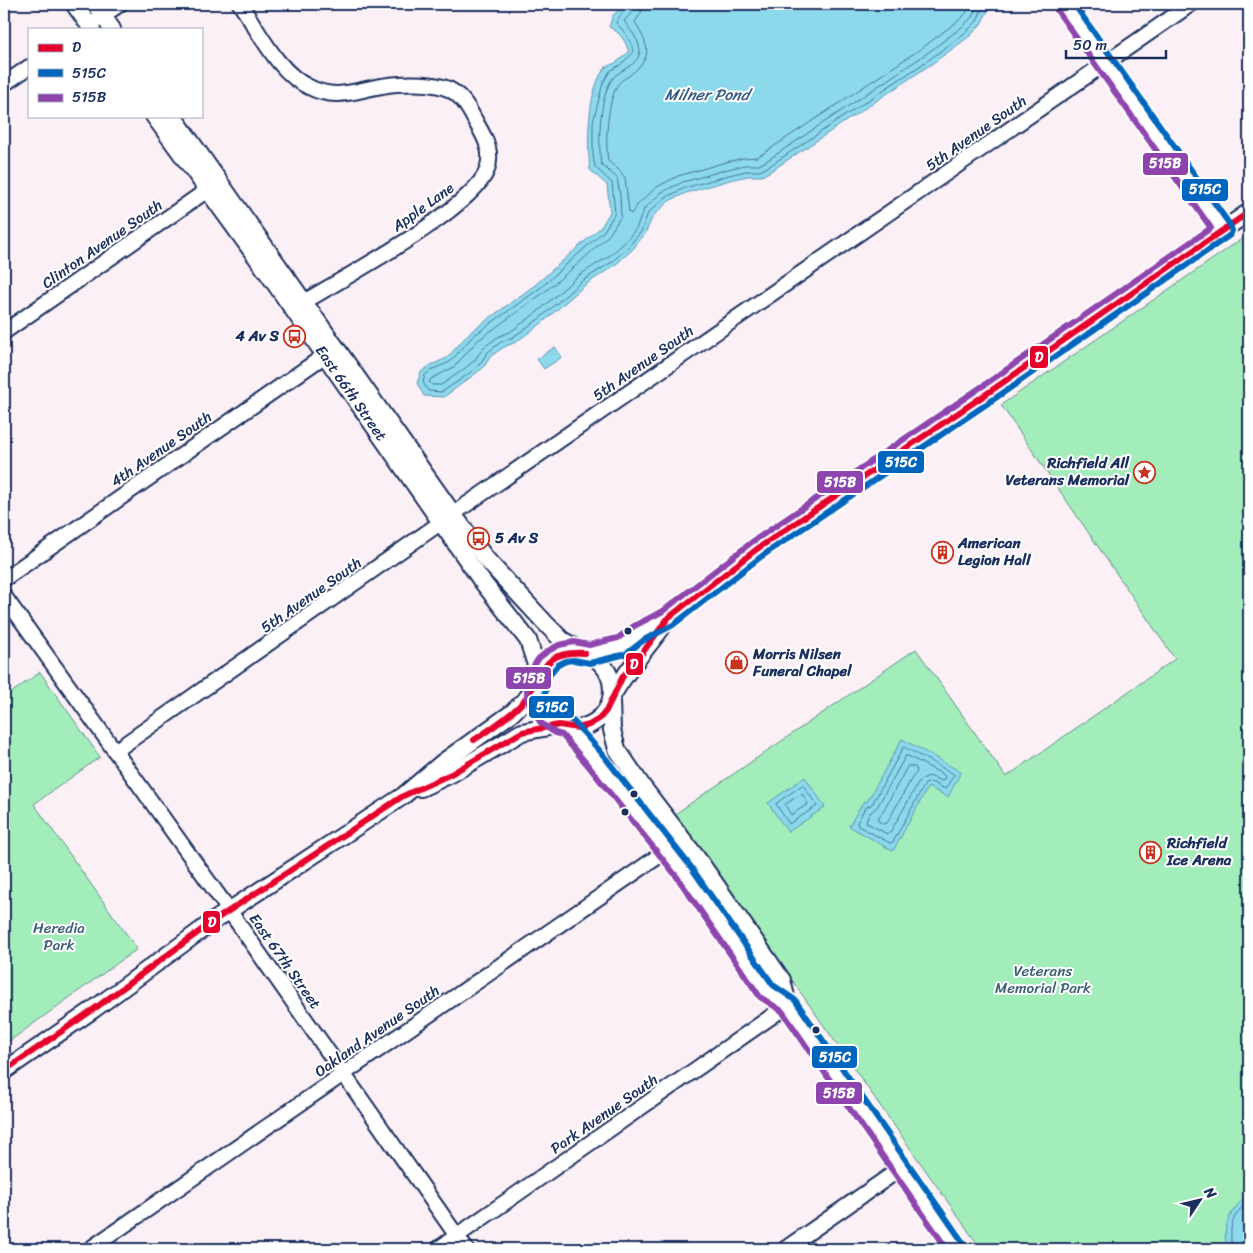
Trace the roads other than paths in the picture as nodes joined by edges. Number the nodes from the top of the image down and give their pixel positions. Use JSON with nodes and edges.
{"nodes":[{"id":1,"x":74,"y":4,"type":"edge"},
{"id":2,"x":120,"y":4,"type":"edge"},
{"id":3,"x":240,"y":4,"type":"edge"},
{"id":4,"x":1063,"y":4,"type":"edge"},
{"id":5,"x":1191,"y":4,"type":"edge"},
{"id":6,"x":103,"y":16,"type":"edge"},
{"id":7,"x":88,"y":28,"type":"edge"},
{"id":8,"x":1105,"y":63,"type":"junction"},
{"id":9,"x":28,"y":68,"type":"edge"},
{"id":10,"x":4,"y":84,"type":"edge"},
{"id":11,"x":156,"y":118,"type":"edge"},
{"id":12,"x":174,"y":118,"type":"edge"},
{"id":13,"x":213,"y":186,"type":"junction"},
{"id":14,"x":1249,"y":212,"type":"edge"},
{"id":15,"x":1224,"y":230,"type":"junction"},
{"id":16,"x":304,"y":302,"type":"junction"},
{"id":17,"x":4,"y":332,"type":"edge"},
{"id":18,"x":330,"y":351,"type":"junction"},
{"id":19,"x":447,"y":519,"type":"junction"},
{"id":20,"x":4,"y":579,"type":"edge"},
{"id":21,"x":4,"y":596,"type":"edge"},
{"id":22,"x":668,"y":618,"type":"junction"},
{"id":23,"x":587,"y":654,"type":"junction"},
{"id":24,"x":538,"y":679,"type":"junction"},
{"id":25,"x":611,"y":698,"type":"junction"},
{"id":26,"x":563,"y":726,"type":"junction"},
{"id":27,"x":115,"y":751,"type":"junction"},
{"id":28,"x":402,"y":796,"type":"junction"},
{"id":29,"x":682,"y":840,"type":"junction"},
{"id":30,"x":667,"y":851,"type":"junction"},
{"id":31,"x":230,"y":911,"type":"junction"},
{"id":32,"x":788,"y":1005,"type":"junction"},
{"id":33,"x":4,"y":1071,"type":"edge"},
{"id":34,"x":344,"y":1074,"type":"junction"},
{"id":35,"x":900,"y":1169,"type":"junction"},
{"id":36,"x":457,"y":1236,"type":"junction"},
{"id":37,"x":90,"y":1249,"type":"edge"},
{"id":38,"x":438,"y":1249,"type":"edge"},
{"id":39,"x":466,"y":1249,"type":"edge"},
{"id":40,"x":785,"y":1249,"type":"edge"},
{"id":41,"x":957,"y":1249,"type":"edge"}],
"edges":[{"from":1,"to":7,"type":"main road"},
{"from":2,"to":6,"type":"street"},
{"from":3,"to":16,"type":"street","name":"Apple Lane"},
{"from":4,"to":8,"type":"street"},
{"from":5,"to":8,"type":"street","name":"5th Avenue South"},
{"from":6,"to":7,"type":"street"},
{"from":8,"to":15,"type":"street"},
{"from":8,"to":19,"type":"street","name":"5th Avenue South"},
{"from":9,"to":10,"type":"street"},
{"from":11,"to":13,"type":"main road","name":"East 66th Street"},
{"from":12,"to":13,"type":"main road","name":"East 66th Street"},
{"from":13,"to":16,"type":"main road","name":"East 66th Street"},
{"from":13,"to":17,"type":"street","name":"Clinton Avenue South"},
{"from":13,"to":18,"type":"main road","name":"East 66th Street"},
{"from":14,"to":15,"type":"main road"},
{"from":15,"to":22,"type":"main road"},
{"from":16,"to":18,"type":"main road","name":"East 66th Street"},
{"from":18,"to":19,"type":"main road","name":"East 66th Street"},
{"from":18,"to":20,"type":"street","name":"4th Avenue South"},
{"from":19,"to":23,"type":"main road","name":"East 66th Street"},
{"from":19,"to":24,"type":"main road","name":"East 66th Street"},
{"from":19,"to":27,"type":"street","name":"5th Avenue South"},
{"from":21,"to":27,"type":"street","name":"East 67th Street"},
{"from":22,"to":23,"type":"main road"},
{"from":22,"to":25,"type":"main road"},
{"from":23,"to":24,"type":"main road"},
{"from":23,"to":25,"type":"main road"},
{"from":24,"to":26,"type":"main road"},
{"from":24,"to":28,"type":"main road"},
{"from":25,"to":26,"type":"main road"},
{"from":25,"to":29,"type":"main road"},
{"from":26,"to":28,"type":"main road"},
{"from":26,"to":30,"type":"main road"},
{"from":27,"to":31,"type":"street","name":"East 67th Street"},
{"from":28,"to":31,"type":"main road"},
{"from":29,"to":30,"type":"street","name":"Oakland Avenue South"},
{"from":29,"to":32,"type":"main road"},
{"from":30,"to":32,"type":"main road"},
{"from":30,"to":34,"type":"street","name":"Oakland Avenue South"},
{"from":31,"to":33,"type":"main road"},
{"from":31,"to":34,"type":"street","name":"East 67th Street"},
{"from":32,"to":35,"type":"main road"},
{"from":32,"to":36,"type":"street","name":"Park Avenue South"},
{"from":34,"to":36,"type":"street","name":"East 67th Street"},
{"from":34,"to":37,"type":"street","name":"Oakland Avenue South"},
{"from":35,"to":40,"type":"street"},
{"from":35,"to":41,"type":"main road"},
{"from":36,"to":38,"type":"street","name":"Park Avenue South"},
{"from":36,"to":39,"type":"street","name":"East 67th Street"}]}
